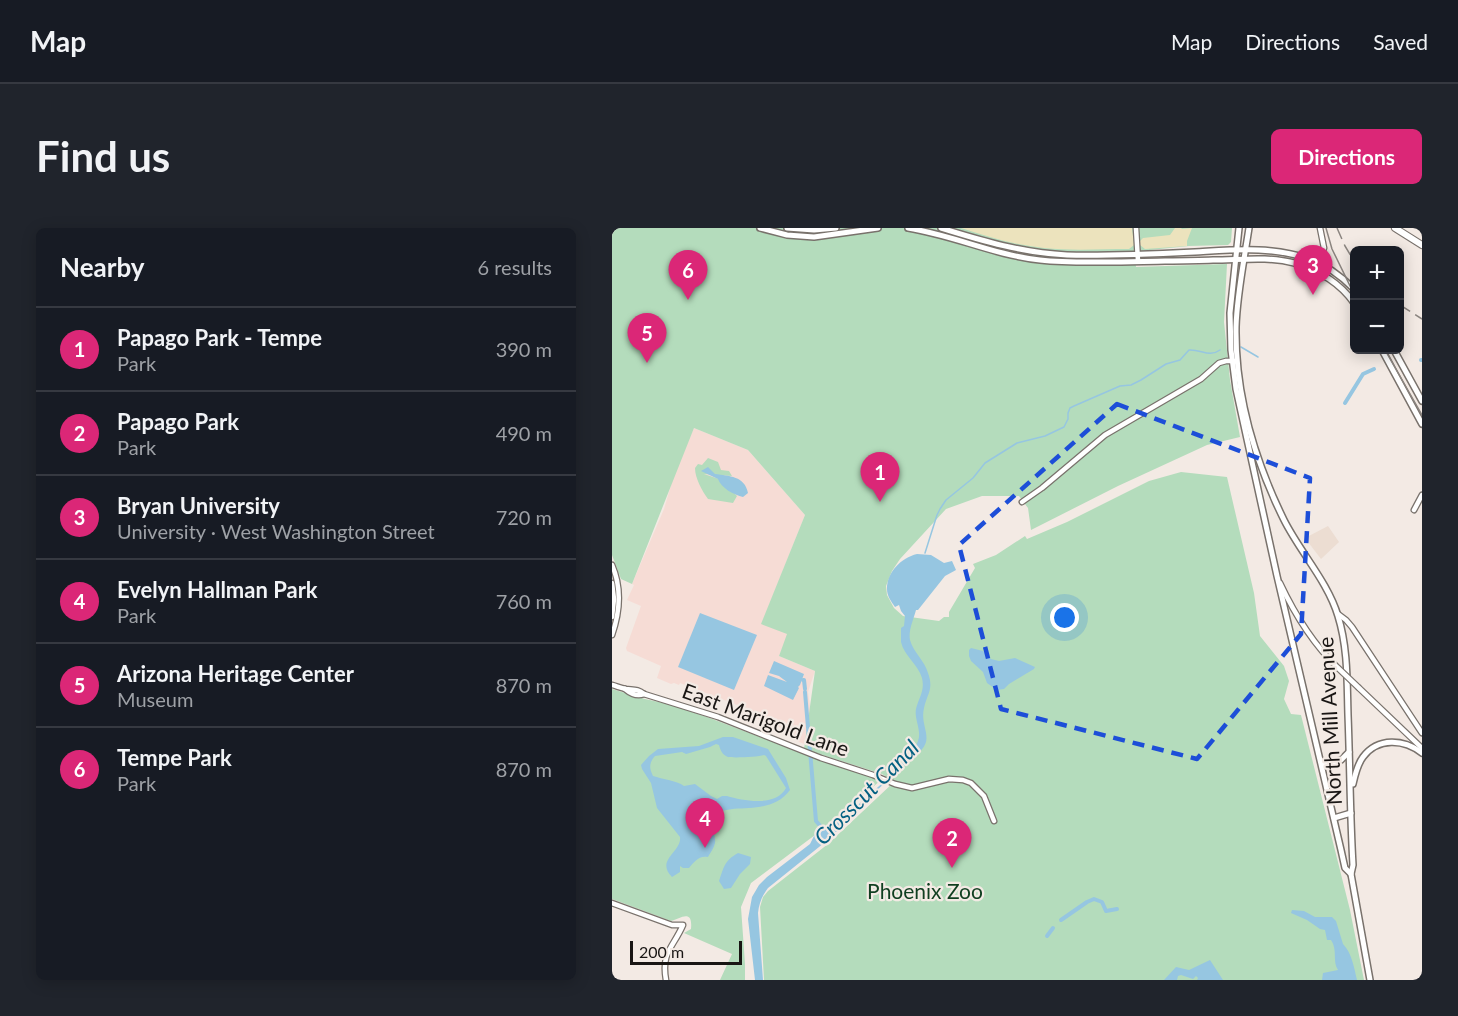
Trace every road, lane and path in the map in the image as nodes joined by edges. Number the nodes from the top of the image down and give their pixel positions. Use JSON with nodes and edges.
{"nodes":[{"id":1,"x":760,"y":228,"type":"edge"},
{"id":2,"x":787,"y":228,"type":"edge"},
{"id":3,"x":836,"y":228,"type":"edge"},
{"id":4,"x":879,"y":228,"type":"edge"},
{"id":5,"x":908,"y":228,"type":"edge"},
{"id":6,"x":942,"y":228,"type":"edge"},
{"id":7,"x":1136,"y":228,"type":"edge"},
{"id":8,"x":1239,"y":228,"type":"edge"},
{"id":9,"x":1249,"y":228,"type":"edge"},
{"id":10,"x":1320,"y":228,"type":"edge"},
{"id":11,"x":1396,"y":228,"type":"edge"},
{"id":12,"x":1422,"y":243,"type":"edge"},
{"id":13,"x":1237,"y":250,"type":"junction"},
{"id":14,"x":1246,"y":250,"type":"junction"},
{"id":15,"x":1138,"y":254,"type":"junction"},
{"id":16,"x":1244,"y":259,"type":"junction"},
{"id":17,"x":1235,"y":260,"type":"junction"},
{"id":18,"x":1138,"y":261,"type":"junction"},
{"id":19,"x":1318,"y":262,"type":"junction"},
{"id":20,"x":1350,"y":285,"type":"edge"},
{"id":21,"x":1351,"y":300,"type":"edge"},
{"id":22,"x":1384,"y":354,"type":"edge"},
{"id":23,"x":1396,"y":354,"type":"edge"},
{"id":24,"x":1235,"y":361,"type":"junction"},
{"id":25,"x":1422,"y":401,"type":"edge"},
{"id":26,"x":1422,"y":424,"type":"edge"},
{"id":27,"x":1270,"y":488,"type":"junction"},
{"id":28,"x":1258,"y":494,"type":"junction"},
{"id":29,"x":1422,"y":495,"type":"edge"},
{"id":30,"x":1022,"y":502,"type":"dead end"},
{"id":31,"x":1422,"y":505,"type":"edge"},
{"id":32,"x":612,"y":565,"type":"edge"},
{"id":33,"x":1277,"y":576,"type":"junction"},
{"id":34,"x":612,"y":583,"type":"edge"},
{"id":35,"x":1338,"y":614,"type":"junction"},
{"id":36,"x":612,"y":616,"type":"edge"},
{"id":37,"x":612,"y":635,"type":"edge"},
{"id":38,"x":612,"y":685,"type":"edge"},
{"id":39,"x":1422,"y":733,"type":"edge"},
{"id":40,"x":1422,"y":748,"type":"edge"},
{"id":41,"x":1349,"y":752,"type":"junction"},
{"id":42,"x":1422,"y":753,"type":"edge"},
{"id":43,"x":1322,"y":765,"type":"junction"},
{"id":44,"x":1351,"y":791,"type":"junction"},
{"id":45,"x":1351,"y":813,"type":"junction"},
{"id":46,"x":1334,"y":818,"type":"junction"},
{"id":47,"x":994,"y":821,"type":"dead end"},
{"id":48,"x":1351,"y":874,"type":"junction"},
{"id":49,"x":612,"y":903,"type":"edge"},
{"id":50,"x":666,"y":980,"type":"edge"},
{"id":51,"x":1370,"y":980,"type":"edge"}],
"edges":[{"from":1,"to":4,"type":"main road"},
{"from":2,"to":3,"type":"main road"},
{"from":5,"to":18,"type":"main road"},
{"from":6,"to":15,"type":"main road"},
{"from":7,"to":15,"type":"street"},
{"from":8,"to":13,"type":"main road","name":"North Mill Avenue"},
{"from":9,"to":14,"type":"main road","name":"North Mill Avenue"},
{"from":10,"to":19,"type":"street"},
{"from":11,"to":12,"type":"highway"},
{"from":13,"to":14,"type":"main road"},
{"from":13,"to":15,"type":"main road"},
{"from":13,"to":17,"type":"main road","name":"North Mill Avenue"},
{"from":14,"to":16,"type":"main road","name":"North Mill Avenue"},
{"from":14,"to":19,"type":"main road"},
{"from":15,"to":18,"type":"street"},
{"from":16,"to":17,"type":"main road"},
{"from":16,"to":21,"type":"main road"},
{"from":16,"to":24,"type":"main road","name":"North Mill Avenue"},
{"from":17,"to":18,"type":"main road"},
{"from":17,"to":24,"type":"main road","name":"North Mill Avenue"},
{"from":19,"to":20,"type":"main road"},
{"from":22,"to":26,"type":"main road"},
{"from":23,"to":25,"type":"main road"},
{"from":24,"to":27,"type":"main road","name":"North Mill Avenue"},
{"from":24,"to":28,"type":"main road","name":"North Mill Avenue"},
{"from":24,"to":30,"type":"street"},
{"from":27,"to":28,"type":"main road"},
{"from":27,"to":35,"type":"main road","name":"North Mill Avenue"},
{"from":28,"to":33,"type":"main road","name":"North Mill Avenue"},
{"from":29,"to":31,"type":"street"},
{"from":32,"to":37,"type":"street"},
{"from":33,"to":40,"type":"street","bridge":true},
{"from":33,"to":43,"type":"main road","name":"North Mill Avenue"},
{"from":34,"to":36,"type":"street"},
{"from":35,"to":39,"type":"street"},
{"from":35,"to":41,"type":"main road","name":"North Mill Avenue"},
{"from":38,"to":47,"type":"street","name":"East Marigold Lane"},
{"from":41,"to":43,"type":"main road"},
{"from":41,"to":44,"type":"main road","name":"North Mill Avenue"},
{"from":42,"to":44,"type":"main road"},
{"from":43,"to":46,"type":"main road","name":"North Mill Avenue"},
{"from":44,"to":45,"type":"main road","name":"North Mill Avenue"},
{"from":45,"to":46,"type":"main road"},
{"from":45,"to":48,"type":"main road","name":"North Mill Avenue"},
{"from":46,"to":48,"type":"main road","name":"North Mill Avenue"},
{"from":48,"to":51,"type":"main road","name":"North Mill Avenue"},
{"from":49,"to":50,"type":"street"}]}
